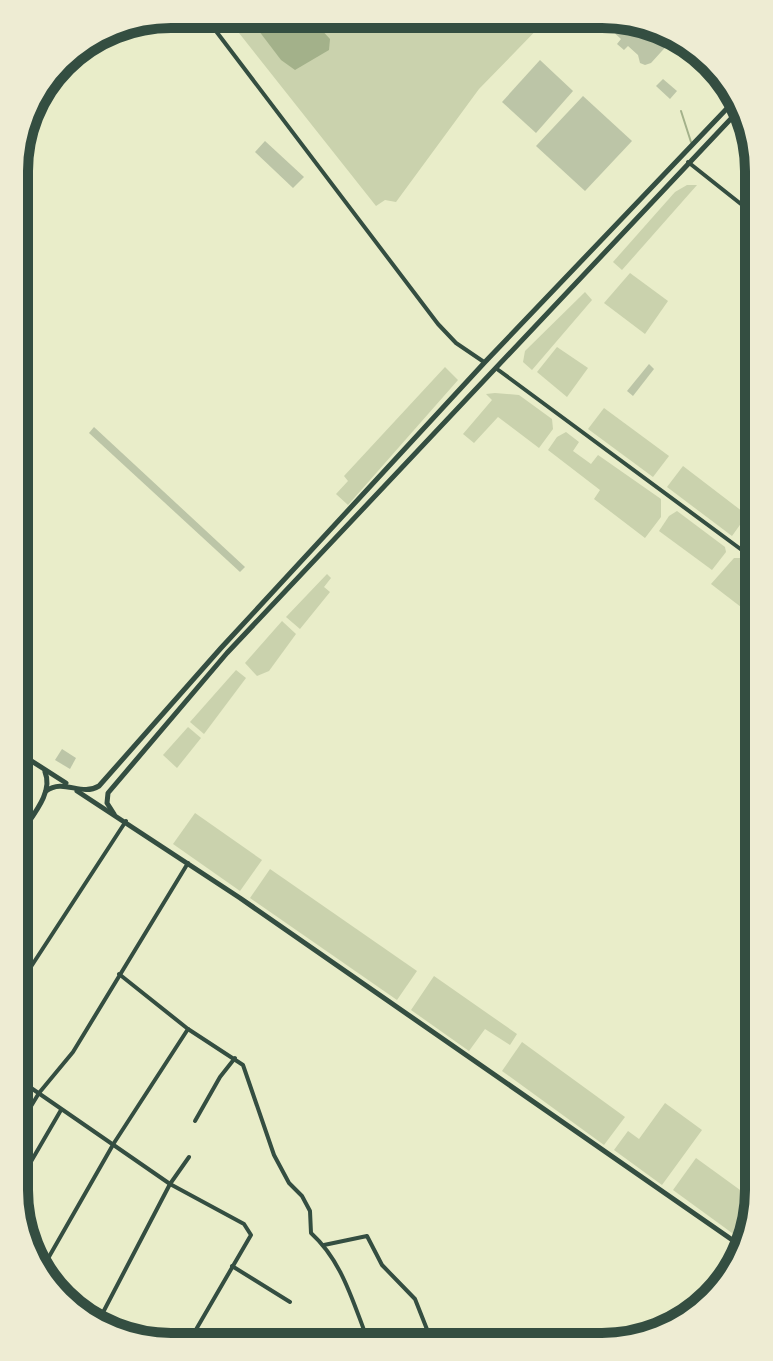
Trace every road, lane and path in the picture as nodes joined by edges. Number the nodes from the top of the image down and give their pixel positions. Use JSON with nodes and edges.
{"nodes":[{"id":1,"x":214,"y":28,"type":"edge"},
{"id":2,"x":729,"y":106,"type":"edge"},
{"id":3,"x":733,"y":116,"type":"edge"},
{"id":4,"x":682,"y":156,"type":"junction"},
{"id":5,"x":688,"y":162,"type":"junction"},
{"id":6,"x":745,"y":207,"type":"edge"},
{"id":7,"x":485,"y":362,"type":"junction"},
{"id":8,"x":497,"y":369,"type":"junction"},
{"id":9,"x":745,"y":552,"type":"edge"},
{"id":10,"x":221,"y":648,"type":"junction"},
{"id":11,"x":227,"y":653,"type":"junction"},
{"id":12,"x":28,"y":759,"type":"edge"},
{"id":13,"x":42,"y":768,"type":"junction"},
{"id":14,"x":99,"y":786,"type":"junction"},
{"id":15,"x":73,"y":788,"type":"junction"},
{"id":16,"x":46,"y":791,"type":"junction"},
{"id":17,"x":108,"y":793,"type":"junction"},
{"id":18,"x":98,"y":802,"type":"junction"},
{"id":19,"x":114,"y":814,"type":"junction"},
{"id":20,"x":28,"y":821,"type":"edge"},
{"id":21,"x":126,"y":821,"type":"junction"},
{"id":22,"x":188,"y":863,"type":"junction"},
{"id":23,"x":28,"y":971,"type":"edge"},
{"id":24,"x":119,"y":974,"type":"junction"},
{"id":25,"x":188,"y":1029,"type":"junction"},
{"id":26,"x":235,"y":1058,"type":"junction"},
{"id":27,"x":28,"y":1086,"type":"edge"},
{"id":28,"x":39,"y":1093,"type":"junction"},
{"id":29,"x":61,"y":1110,"type":"junction"},
{"id":30,"x":28,"y":1111,"type":"edge"},
{"id":31,"x":195,"y":1121,"type":"dead end"},
{"id":32,"x":114,"y":1143,"type":"junction"},
{"id":33,"x":189,"y":1157,"type":"dead end"},
{"id":34,"x":28,"y":1167,"type":"edge"},
{"id":35,"x":170,"y":1184,"type":"junction"},
{"id":36,"x":735,"y":1242,"type":"edge"},
{"id":37,"x":324,"y":1245,"type":"junction"},
{"id":38,"x":47,"y":1260,"type":"edge"},
{"id":39,"x":232,"y":1266,"type":"junction"},
{"id":40,"x":290,"y":1302,"type":"dead end"},
{"id":41,"x":102,"y":1315,"type":"edge"},
{"id":42,"x":194,"y":1333,"type":"edge"},
{"id":43,"x":365,"y":1333,"type":"edge"},
{"id":44,"x":428,"y":1333,"type":"edge"}],
"edges":[{"from":1,"to":7,"type":"street"},
{"from":2,"to":4,"type":"street"},
{"from":3,"to":5,"type":"street"},
{"from":4,"to":5,"type":"street"},
{"from":4,"to":7,"type":"street"},
{"from":5,"to":6,"type":"street"},
{"from":5,"to":8,"type":"street"},
{"from":7,"to":8,"type":"street"},
{"from":7,"to":10,"type":"street"},
{"from":8,"to":9,"type":"street"},
{"from":8,"to":11,"type":"street"},
{"from":10,"to":11,"type":"street"},
{"from":10,"to":14,"type":"street"},
{"from":11,"to":17,"type":"street"},
{"from":12,"to":13,"type":"street"},
{"from":13,"to":15,"type":"street"},
{"from":13,"to":16,"type":"street"},
{"from":14,"to":15,"type":"street"},
{"from":14,"to":18,"type":"street"},
{"from":15,"to":16,"type":"street"},
{"from":15,"to":18,"type":"street"},
{"from":16,"to":20,"type":"street"},
{"from":17,"to":18,"type":"street"},
{"from":17,"to":19,"type":"street"},
{"from":18,"to":19,"type":"street"},
{"from":19,"to":21,"type":"street"},
{"from":21,"to":22,"type":"street"},
{"from":21,"to":23,"type":"street"},
{"from":22,"to":24,"type":"street"},
{"from":22,"to":36,"type":"street"},
{"from":24,"to":25,"type":"street"},
{"from":24,"to":28,"type":"street"},
{"from":25,"to":26,"type":"street"},
{"from":25,"to":32,"type":"street"},
{"from":26,"to":31,"type":"street"},
{"from":26,"to":37,"type":"street"},
{"from":27,"to":28,"type":"street"},
{"from":28,"to":29,"type":"street"},
{"from":28,"to":30,"type":"street"},
{"from":29,"to":32,"type":"street"},
{"from":29,"to":34,"type":"street"},
{"from":32,"to":35,"type":"street"},
{"from":32,"to":38,"type":"street"},
{"from":33,"to":35,"type":"street"},
{"from":35,"to":39,"type":"street"},
{"from":35,"to":41,"type":"street"},
{"from":37,"to":43,"type":"street"},
{"from":37,"to":44,"type":"street"},
{"from":39,"to":40,"type":"street"},
{"from":39,"to":42,"type":"street"}]}
